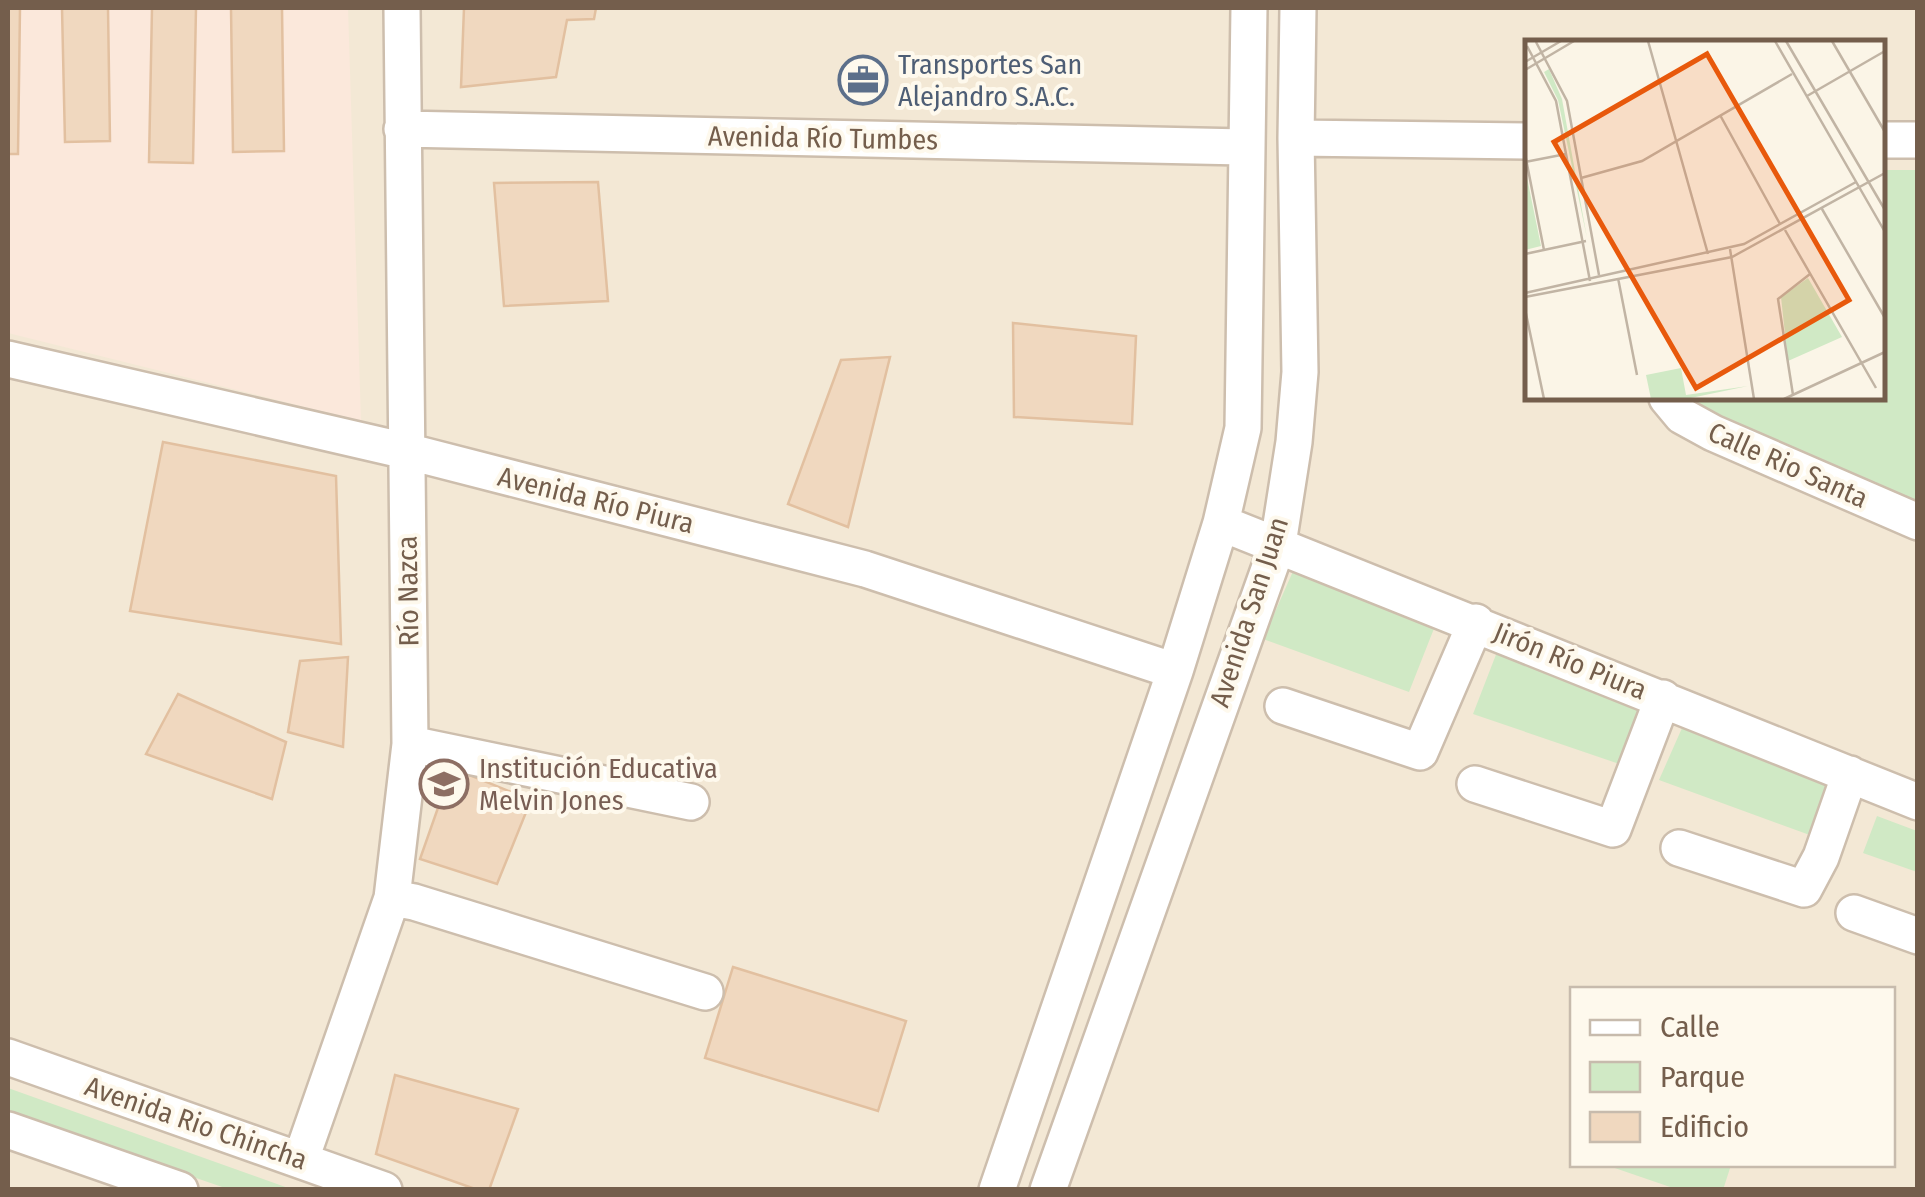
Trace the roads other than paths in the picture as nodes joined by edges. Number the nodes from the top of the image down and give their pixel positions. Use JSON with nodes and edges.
{"nodes":[{"id":1,"x":402,"y":8,"type":"edge"},
{"id":2,"x":1249,"y":8,"type":"edge"},
{"id":3,"x":1298,"y":8,"type":"edge"},
{"id":4,"x":402,"y":129,"type":"junction"},
{"id":5,"x":1296,"y":138,"type":"junction"},
{"id":6,"x":1525,"y":140,"type":"edge"},
{"id":7,"x":1885,"y":140,"type":"edge"},
{"id":8,"x":1918,"y":140,"type":"edge"},
{"id":9,"x":1244,"y":147,"type":"junction"},
{"id":10,"x":8,"y":359,"type":"edge"},
{"id":11,"x":1669,"y":400,"type":"edge"},
{"id":12,"x":406,"y":450,"type":"junction"},
{"id":13,"x":1918,"y":522,"type":"edge"},
{"id":14,"x":1222,"y":523,"type":"junction"},
{"id":15,"x":1278,"y":544,"type":"junction"},
{"id":16,"x":1476,"y":622,"type":"junction"},
{"id":17,"x":1175,"y":672,"type":"junction"},
{"id":18,"x":1662,"y":698,"type":"junction"},
{"id":19,"x":1283,"y":706,"type":"dead end"},
{"id":20,"x":410,"y":744,"type":"junction"},
{"id":21,"x":1850,"y":774,"type":"junction"},
{"id":22,"x":1474,"y":784,"type":"dead end"},
{"id":23,"x":691,"y":802,"type":"dead end"},
{"id":24,"x":1918,"y":802,"type":"edge"},
{"id":25,"x":1678,"y":848,"type":"dead end"},
{"id":26,"x":392,"y":898,"type":"junction"},
{"id":27,"x":1854,"y":913,"type":"dead end"},
{"id":28,"x":1918,"y":936,"type":"edge"},
{"id":29,"x":706,"y":992,"type":"dead end"},
{"id":30,"x":8,"y":1057,"type":"edge"},
{"id":31,"x":8,"y":1130,"type":"edge"},
{"id":32,"x":302,"y":1159,"type":"junction"},
{"id":33,"x":107,"y":1177,"type":"edge"},
{"id":34,"x":180,"y":1190,"type":"edge"},
{"id":35,"x":384,"y":1190,"type":"edge"},
{"id":36,"x":997,"y":1190,"type":"edge"},
{"id":37,"x":1048,"y":1190,"type":"edge"}],
"edges":[{"from":1,"to":4,"type":"street","name":"Río Nazca"},
{"from":2,"to":9,"type":"street","name":"Avenida San Juan"},
{"from":3,"to":5,"type":"street","name":"Avenida San Juan"},
{"from":4,"to":9,"type":"street","name":"Avenida Río Tumbes"},
{"from":4,"to":12,"type":"street","name":"Río Nazca"},
{"from":5,"to":6,"type":"street"},
{"from":5,"to":15,"type":"street","name":"Avenida San Juan"},
{"from":7,"to":8,"type":"street"},
{"from":9,"to":14,"type":"street","name":"Avenida San Juan"},
{"from":10,"to":12,"type":"street","name":"Avenida Río Piura"},
{"from":11,"to":13,"type":"street","name":"Calle Rio Santa"},
{"from":12,"to":17,"type":"street","name":"Avenida Río Piura"},
{"from":12,"to":20,"type":"street","name":"Río Nazca"},
{"from":14,"to":15,"type":"street","name":"Jirón Río Piura"},
{"from":14,"to":17,"type":"street","name":"Avenida San Juan"},
{"from":15,"to":16,"type":"street","name":"Jirón Río Piura"},
{"from":15,"to":37,"type":"street","name":"Avenida San Juan"},
{"from":16,"to":18,"type":"street","name":"Jirón Río Piura"},
{"from":16,"to":19,"type":"street"},
{"from":17,"to":36,"type":"street","name":"Avenida San Juan"},
{"from":18,"to":21,"type":"street","name":"Jirón Río Piura"},
{"from":18,"to":22,"type":"street"},
{"from":20,"to":23,"type":"street"},
{"from":20,"to":26,"type":"street","name":"Río Nazca"},
{"from":21,"to":24,"type":"street","name":"Jirón Río Piura"},
{"from":21,"to":25,"type":"street"},
{"from":26,"to":29,"type":"street"},
{"from":26,"to":32,"type":"street","name":"Río Nazca"},
{"from":27,"to":28,"type":"street"},
{"from":30,"to":32,"type":"street","name":"Avenida Rio Chincha"},
{"from":31,"to":33,"type":"street"},
{"from":32,"to":35,"type":"street","name":"Avenida Rio Chincha"},
{"from":33,"to":34,"type":"street"}]}
